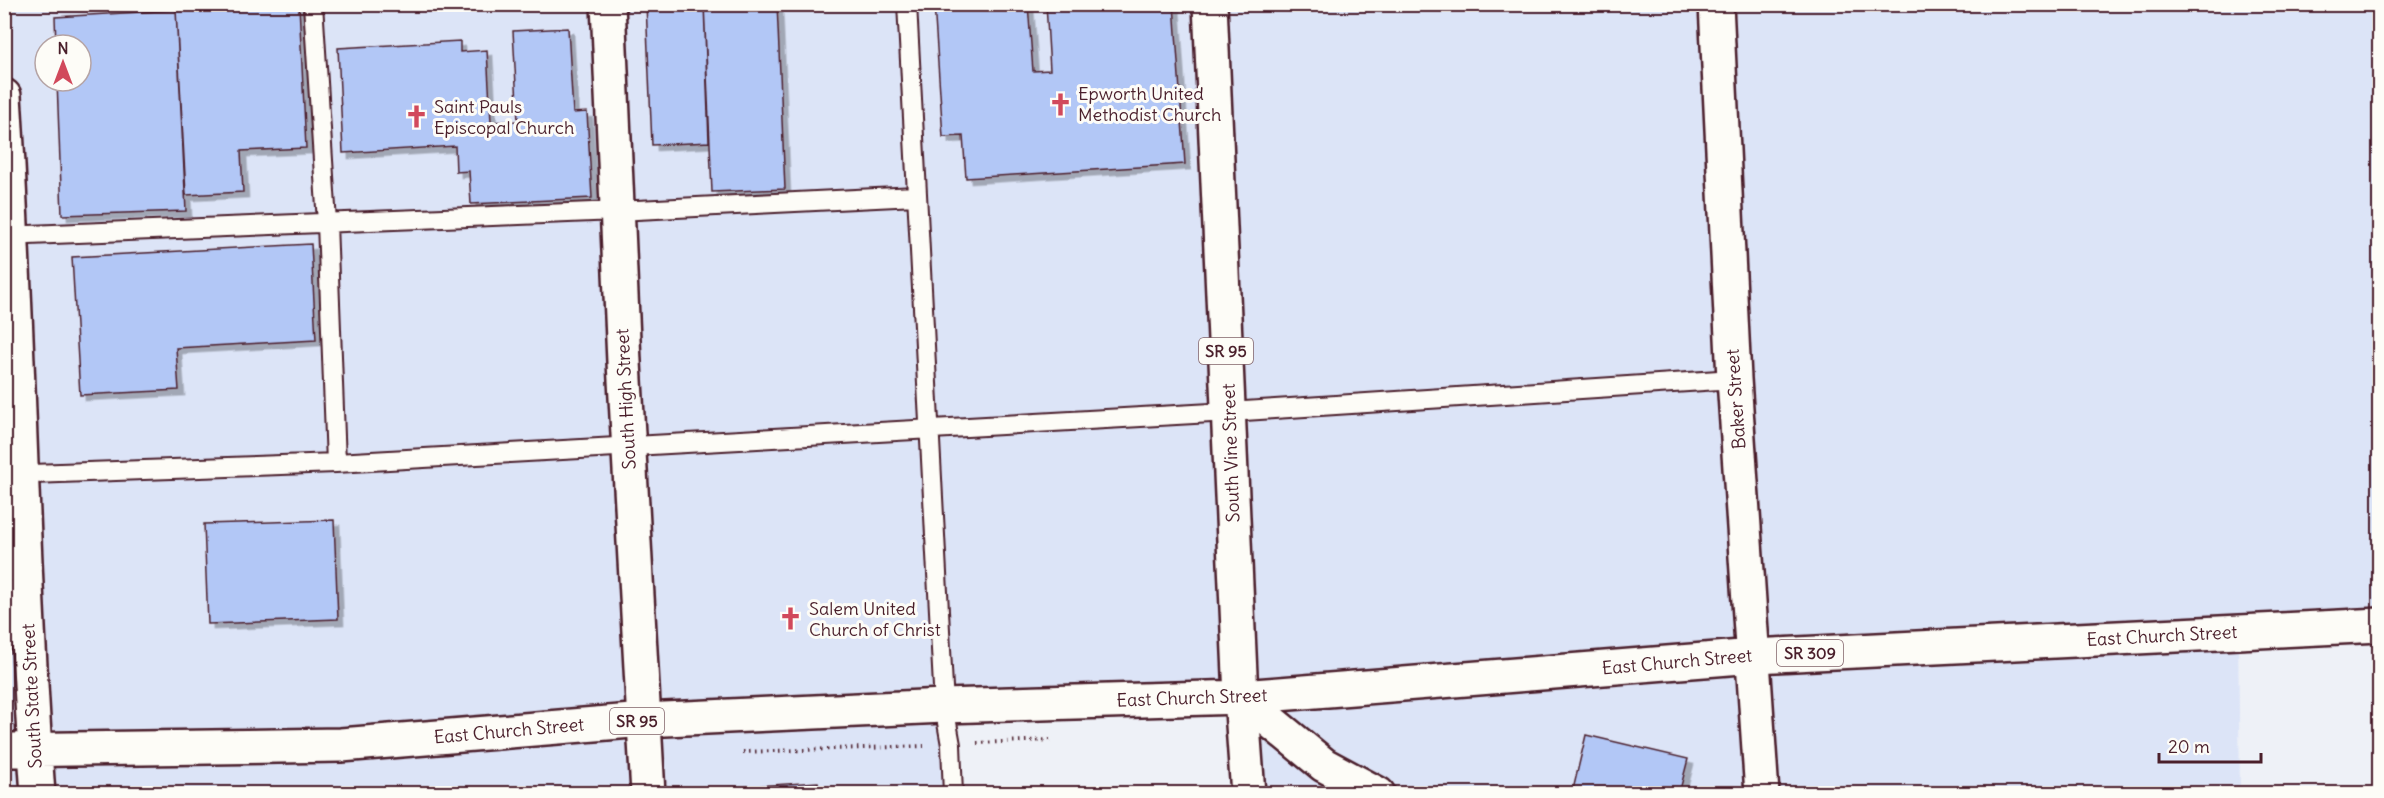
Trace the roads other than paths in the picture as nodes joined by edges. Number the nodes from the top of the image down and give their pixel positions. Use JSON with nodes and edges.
{"nodes":[{"id":1,"x":313,"y":4,"type":"edge"},
{"id":2,"x":608,"y":4,"type":"edge"},
{"id":3,"x":907,"y":4,"type":"edge"},
{"id":4,"x":1210,"y":4,"type":"edge"},
{"id":5,"x":1716,"y":4,"type":"edge"},
{"id":6,"x":4,"y":96,"type":"edge"},
{"id":7,"x":916,"y":196,"type":"junction"},
{"id":8,"x":617,"y":211,"type":"junction"},
{"id":9,"x":327,"y":223,"type":"junction"},
{"id":10,"x":9,"y":236,"type":"edge"},
{"id":11,"x":1734,"y":379,"type":"junction"},
{"id":12,"x":1229,"y":412,"type":"junction"},
{"id":13,"x":929,"y":430,"type":"junction"},
{"id":14,"x":629,"y":447,"type":"junction"},
{"id":15,"x":336,"y":463,"type":"junction"},
{"id":16,"x":13,"y":475,"type":"edge"},
{"id":17,"x":2379,"y":625,"type":"edge"},
{"id":18,"x":1754,"y":656,"type":"junction"},
{"id":19,"x":1241,"y":697,"type":"junction"},
{"id":20,"x":944,"y":706,"type":"junction"},
{"id":21,"x":644,"y":720,"type":"junction"},
{"id":22,"x":19,"y":749,"type":"edge"},
{"id":23,"x":38,"y":794,"type":"edge"},
{"id":24,"x":648,"y":794,"type":"edge"},
{"id":25,"x":953,"y":794,"type":"edge"},
{"id":26,"x":1248,"y":794,"type":"edge"},
{"id":27,"x":1378,"y":794,"type":"edge"},
{"id":28,"x":1762,"y":794,"type":"edge"}],
"edges":[{"from":1,"to":9,"type":"lane"},
{"from":2,"to":8,"type":"main road","name":"South High Street"},
{"from":3,"to":7,"type":"lane"},
{"from":4,"to":12,"type":"main road","name":"South Vine Street","number":"SR 95"},
{"from":5,"to":11,"type":"main road","name":"Baker Street"},
{"from":6,"to":10,"type":"main road","name":"South State Street"},
{"from":7,"to":8,"type":"lane"},
{"from":7,"to":13,"type":"lane"},
{"from":8,"to":9,"type":"lane"},
{"from":8,"to":14,"type":"main road","name":"South High Street"},
{"from":9,"to":10,"type":"lane"},
{"from":9,"to":15,"type":"lane"},
{"from":10,"to":16,"type":"main road","name":"South State Street"},
{"from":11,"to":12,"type":"lane"},
{"from":11,"to":18,"type":"main road","name":"Baker Street"},
{"from":12,"to":13,"type":"lane"},
{"from":12,"to":19,"type":"main road","name":"South Vine Street","number":"SR 95"},
{"from":13,"to":14,"type":"lane"},
{"from":13,"to":20,"type":"lane"},
{"from":14,"to":15,"type":"lane"},
{"from":14,"to":21,"type":"main road","name":"South High Street"},
{"from":15,"to":16,"type":"lane"},
{"from":16,"to":22,"type":"main road","name":"South State Street"},
{"from":17,"to":18,"type":"main road","name":"East Church Street","number":"SR 309"},
{"from":18,"to":19,"type":"main road","name":"East Church Street","number":"SR 309"},
{"from":18,"to":28,"type":"main road","name":"Baker Street"},
{"from":19,"to":20,"type":"main road","name":"East Church Street","number":"SR 95"},
{"from":19,"to":26,"type":"main road","name":"South Vine Street"},
{"from":19,"to":27,"type":"main road"},
{"from":20,"to":21,"type":"main road","name":"East Church Street","number":"SR 95"},
{"from":20,"to":25,"type":"lane"},
{"from":21,"to":22,"type":"main road","name":"East Church Street","number":"SR 95"},
{"from":21,"to":24,"type":"main road","name":"South High Street"},
{"from":22,"to":23,"type":"main road","name":"South State Street"}]}
